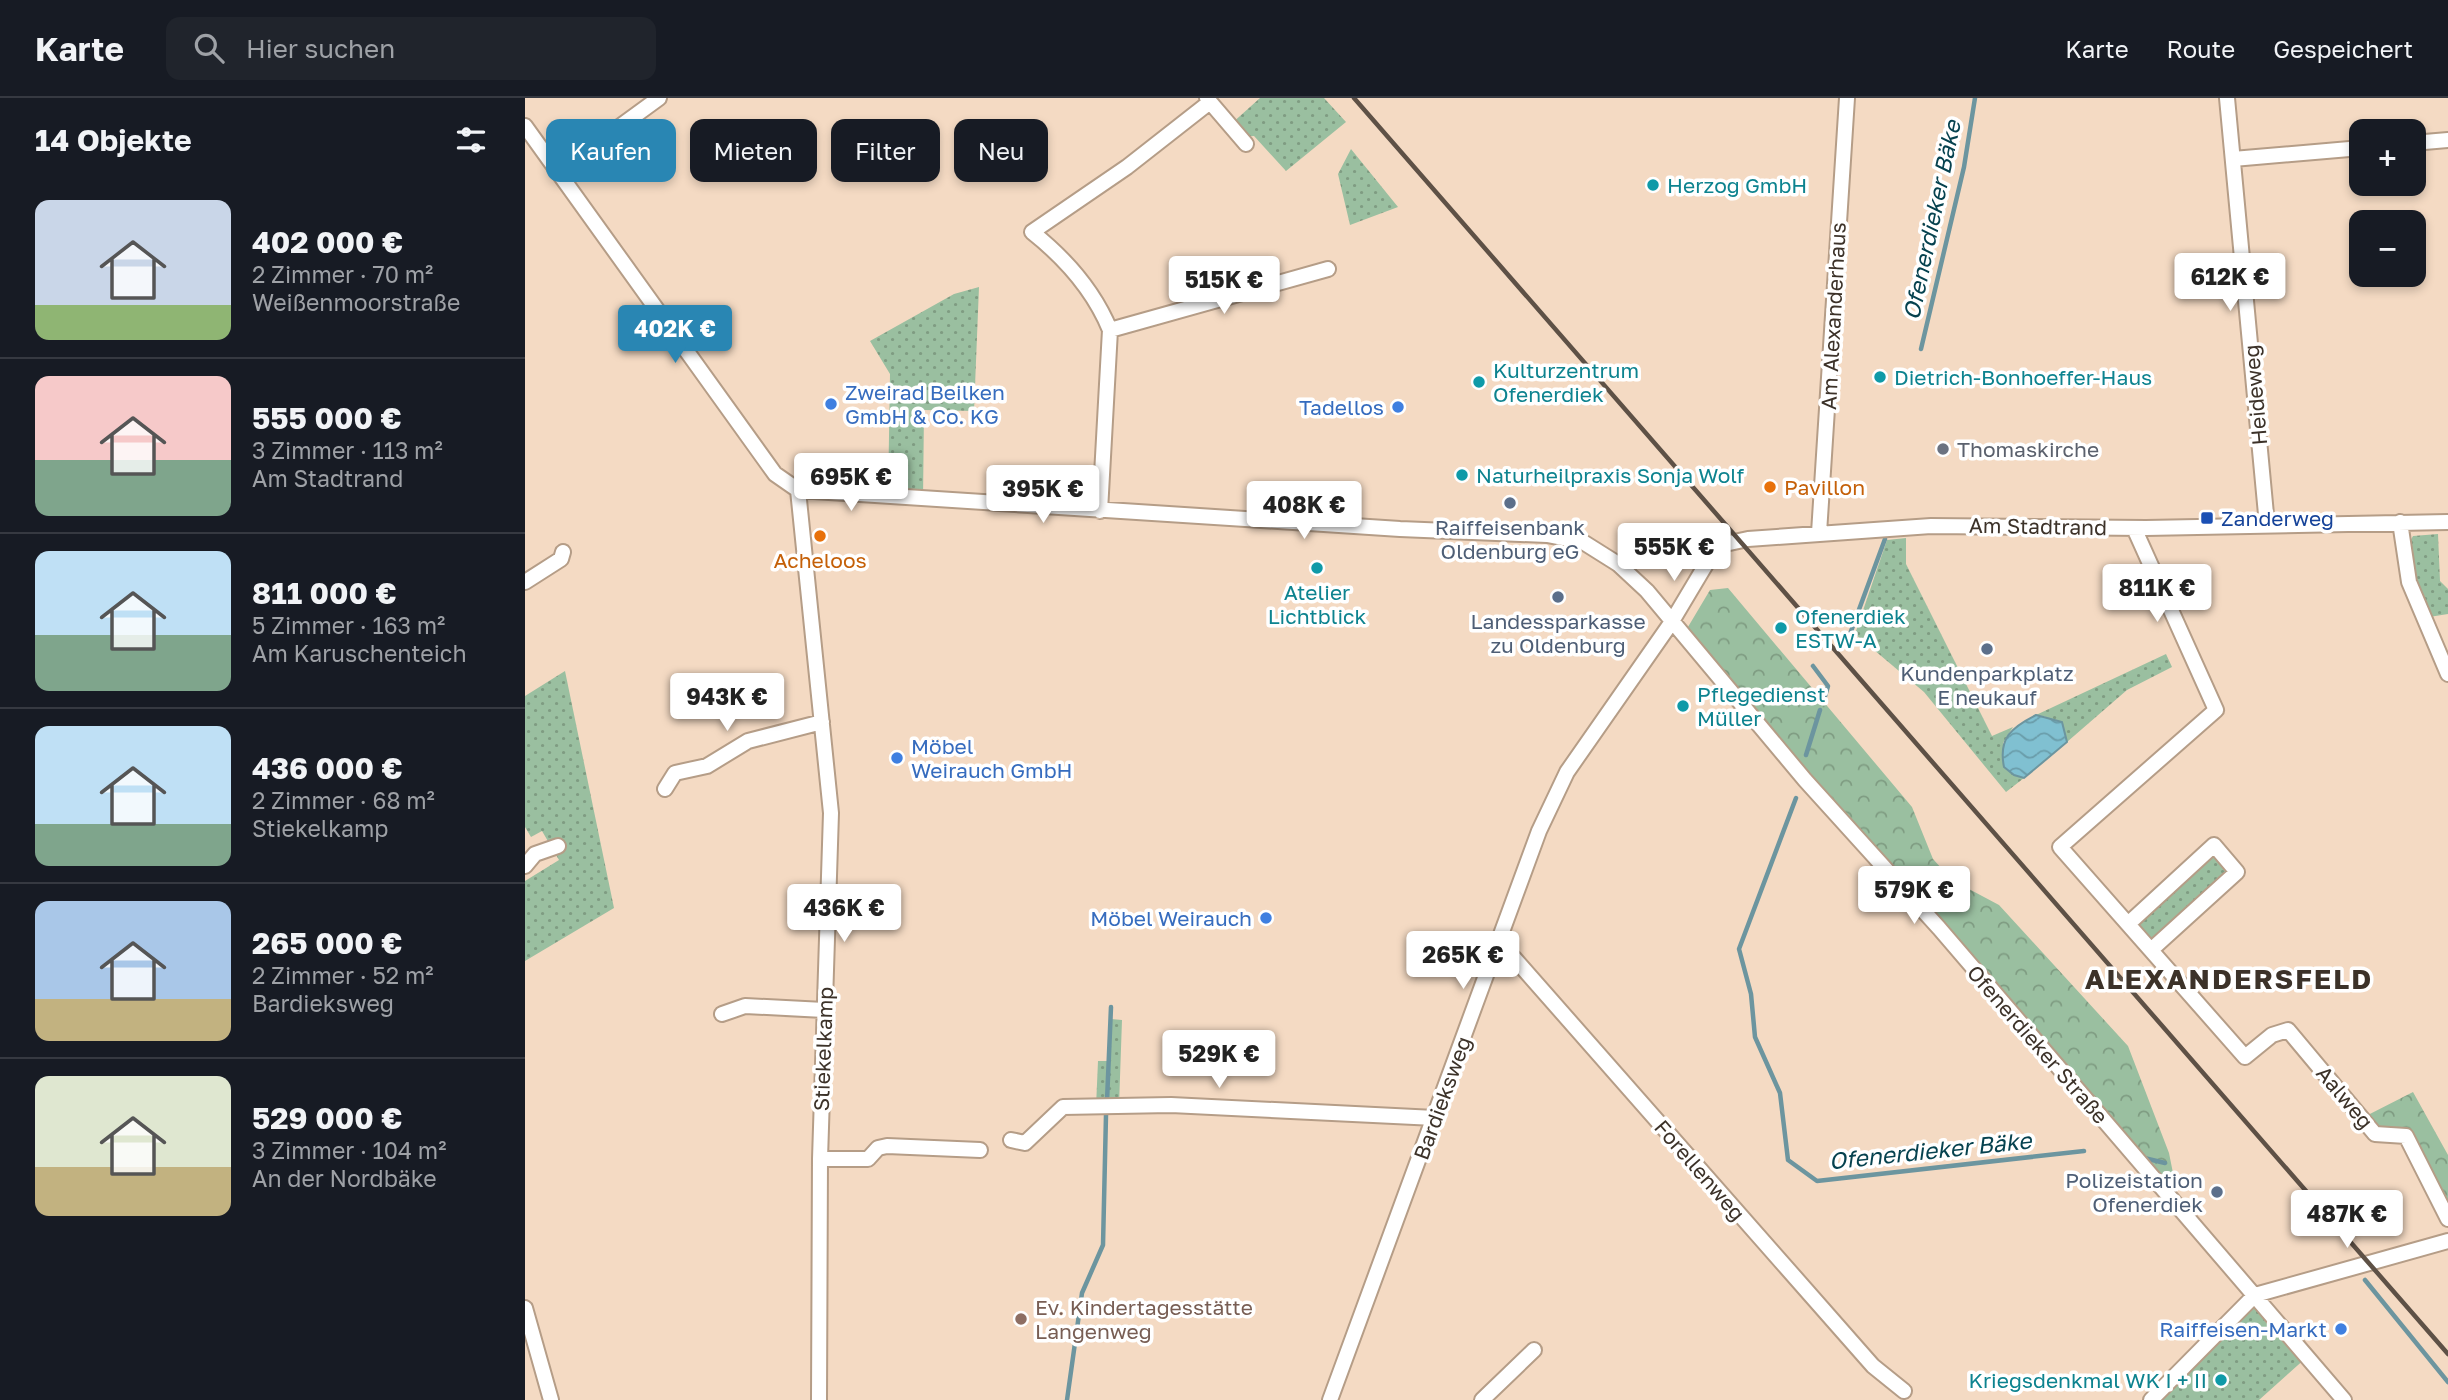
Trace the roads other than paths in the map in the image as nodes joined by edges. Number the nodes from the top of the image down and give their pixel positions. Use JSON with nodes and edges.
{"nodes":[{"id":1,"x":659,"y":98,"type":"edge"},
{"id":2,"x":1847,"y":98,"type":"edge"},
{"id":3,"x":2227,"y":98,"type":"edge"},
{"id":4,"x":1209,"y":100,"type":"edge"},
{"id":5,"x":630,"y":119,"type":"edge"},
{"id":6,"x":525,"y":126,"type":"edge"},
{"id":7,"x":2448,"y":140,"type":"edge"},
{"id":8,"x":2426,"y":142,"type":"edge"},
{"id":9,"x":1246,"y":144,"type":"dead end"},
{"id":10,"x":2349,"y":149,"type":"edge"},
{"id":11,"x":546,"y":154,"type":"edge"},
{"id":12,"x":2233,"y":159,"type":"junction"},
{"id":13,"x":567,"y":182,"type":"edge"},
{"id":14,"x":1328,"y":269,"type":"dead end"},
{"id":15,"x":1110,"y":330,"type":"junction"},
{"id":16,"x":798,"y":490,"type":"junction"},
{"id":17,"x":1100,"y":511,"type":"junction"},
{"id":18,"x":2400,"y":522,"type":"junction"},
{"id":19,"x":2448,"y":522,"type":"edge"},
{"id":20,"x":2267,"y":525,"type":"junction"},
{"id":21,"x":2134,"y":528,"type":"junction"},
{"id":22,"x":1819,"y":533,"type":"junction"},
{"id":23,"x":563,"y":552,"type":"dead end"},
{"id":24,"x":525,"y":582,"type":"edge"},
{"id":25,"x":1671,"y":623,"type":"junction"},
{"id":26,"x":2448,"y":674,"type":"edge"},
{"id":27,"x":822,"y":722,"type":"junction"},
{"id":28,"x":665,"y":789,"type":"dead end"},
{"id":29,"x":558,"y":846,"type":"dead end"},
{"id":30,"x":525,"y":866,"type":"edge"},
{"id":31,"x":2128,"y":924,"type":"junction"},
{"id":32,"x":2151,"y":950,"type":"junction"},
{"id":33,"x":1496,"y":952,"type":"junction"},
{"id":34,"x":824,"y":1010,"type":"junction"},
{"id":35,"x":722,"y":1014,"type":"dead end"},
{"id":36,"x":1436,"y":1118,"type":"junction"},
{"id":37,"x":1011,"y":1140,"type":"dead end"},
{"id":38,"x":980,"y":1150,"type":"dead end"},
{"id":39,"x":820,"y":1159,"type":"junction"},
{"id":40,"x":2448,"y":1219,"type":"edge"},
{"id":41,"x":2448,"y":1241,"type":"edge"},
{"id":42,"x":2255,"y":1295,"type":"junction"},
{"id":43,"x":525,"y":1308,"type":"edge"},
{"id":44,"x":1534,"y":1350,"type":"dead end"},
{"id":45,"x":1904,"y":1391,"type":"dead end"},
{"id":46,"x":551,"y":1400,"type":"edge"},
{"id":47,"x":819,"y":1400,"type":"edge"},
{"id":48,"x":1330,"y":1400,"type":"edge"},
{"id":49,"x":1482,"y":1400,"type":"edge"},
{"id":50,"x":2151,"y":1400,"type":"edge"},
{"id":51,"x":2344,"y":1400,"type":"edge"}],
"edges":[{"from":1,"to":5,"type":"street"},
{"from":2,"to":22,"type":"street","name":"Am Alexanderhaus"},
{"from":3,"to":12,"type":"street","name":"Heideweg"},
{"from":4,"to":9,"type":"street"},
{"from":4,"to":15,"type":"street"},
{"from":6,"to":11,"type":"street"},
{"from":7,"to":8,"type":"street"},
{"from":10,"to":12,"type":"street"},
{"from":12,"to":20,"type":"street","name":"Heideweg"},
{"from":13,"to":16,"type":"street"},
{"from":14,"to":15,"type":"street"},
{"from":15,"to":17,"type":"street"},
{"from":16,"to":17,"type":"street"},
{"from":16,"to":27,"type":"street","name":"Stiekelkamp"},
{"from":17,"to":25,"type":"street","name":"Ofenerdieker Straße"},
{"from":18,"to":19,"type":"street","name":"Am Stadtrand"},
{"from":18,"to":20,"type":"street","name":"Am Stadtrand"},
{"from":18,"to":26,"type":"street"},
{"from":20,"to":21,"type":"street","name":"Am Stadtrand"},
{"from":21,"to":22,"type":"street","name":"Am Stadtrand"},
{"from":21,"to":31,"type":"street"},
{"from":22,"to":25,"type":"street","name":"Am Stadtrand"},
{"from":23,"to":24,"type":"street"},
{"from":25,"to":33,"type":"street","name":"Bardieksweg"},
{"from":25,"to":42,"type":"street","name":"Ofenerdieker Straße"},
{"from":27,"to":28,"type":"street"},
{"from":27,"to":34,"type":"street","name":"Stiekelkamp"},
{"from":29,"to":30,"type":"street"},
{"from":31,"to":32,"type":"street"},
{"from":31,"to":32,"type":"street"},
{"from":32,"to":40,"type":"street","name":"Aalweg"},
{"from":33,"to":36,"type":"street","name":"Bardieksweg"},
{"from":33,"to":45,"type":"street","name":"Forellenweg"},
{"from":34,"to":35,"type":"street"},
{"from":34,"to":39,"type":"street","name":"Stiekelkamp"},
{"from":36,"to":37,"type":"street"},
{"from":36,"to":48,"type":"street","name":"Bardieksweg"},
{"from":38,"to":39,"type":"street"},
{"from":39,"to":47,"type":"street","name":"Stiekelkamp"},
{"from":41,"to":42,"type":"street"},
{"from":42,"to":50,"type":"street"},
{"from":42,"to":51,"type":"street","name":"Ofenerdieker Straße"},
{"from":43,"to":46,"type":"street"},
{"from":44,"to":49,"type":"street"}]}
